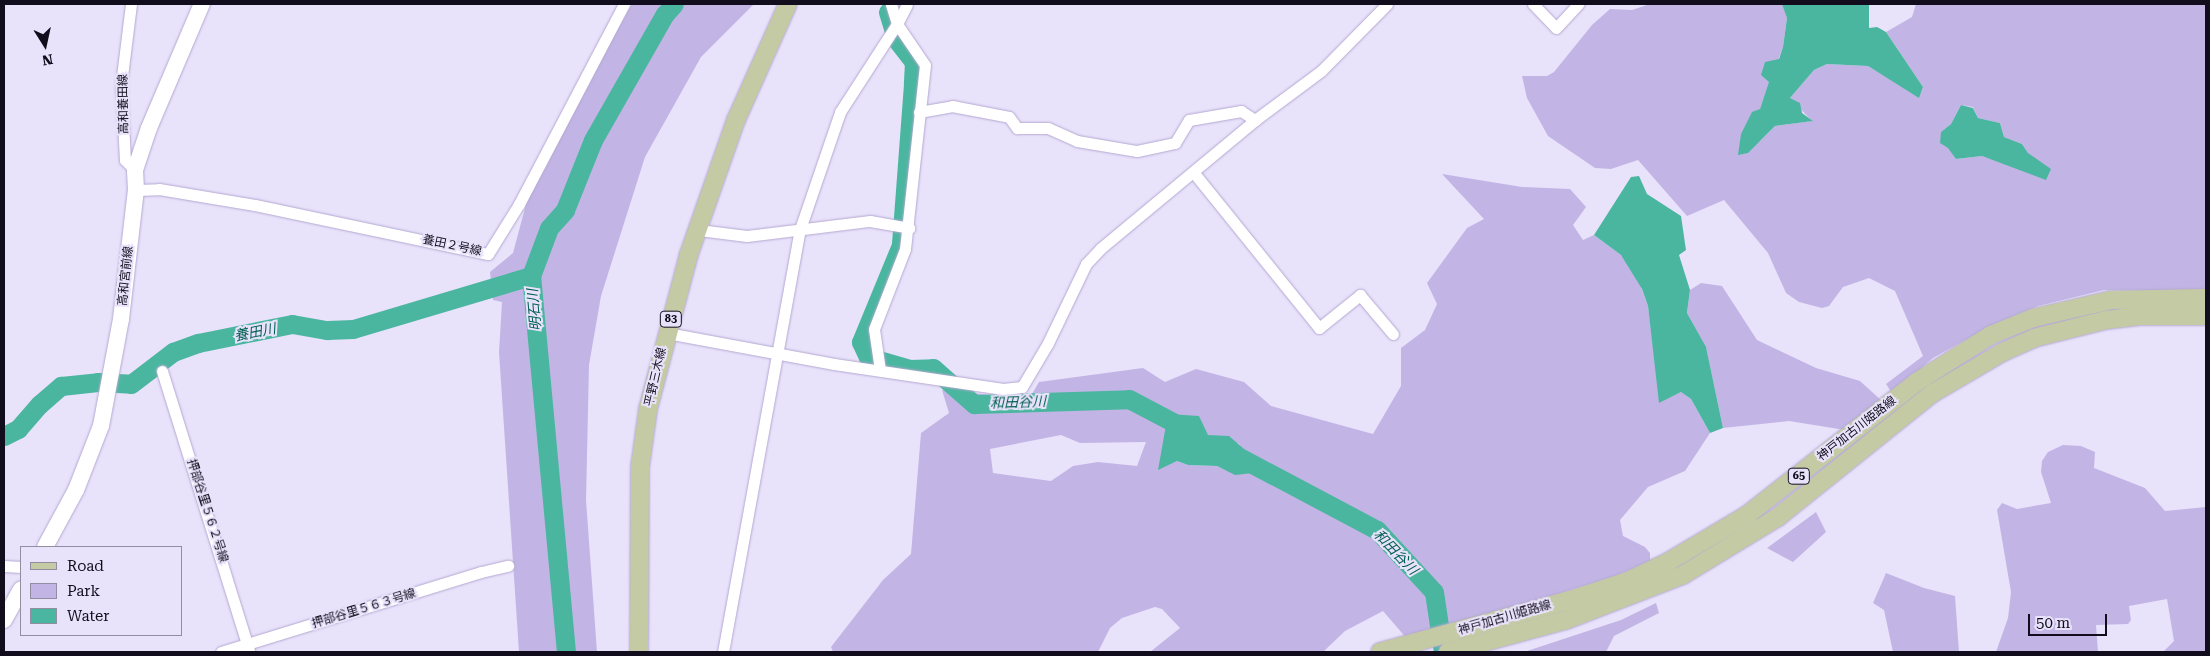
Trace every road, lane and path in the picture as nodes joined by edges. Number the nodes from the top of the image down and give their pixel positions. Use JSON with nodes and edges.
{"nodes":[{"id":1,"x":131,"y":4,"type":"edge"},
{"id":2,"x":202,"y":4,"type":"edge"},
{"id":3,"x":624,"y":4,"type":"edge"},
{"id":4,"x":788,"y":4,"type":"edge"},
{"id":5,"x":891,"y":4,"type":"edge"},
{"id":6,"x":907,"y":4,"type":"edge"},
{"id":7,"x":1386,"y":4,"type":"edge"},
{"id":8,"x":1532,"y":4,"type":"edge"},
{"id":9,"x":1578,"y":4,"type":"edge"},
{"id":10,"x":898,"y":24,"type":"junction"},
{"id":11,"x":919,"y":112,"type":"junction"},
{"id":12,"x":1255,"y":120,"type":"junction"},
{"id":13,"x":135,"y":170,"type":"junction"},
{"id":14,"x":1194,"y":173,"type":"junction"},
{"id":15,"x":136,"y":190,"type":"junction"},
{"id":16,"x":908,"y":228,"type":"junction"},
{"id":17,"x":699,"y":230,"type":"junction"},
{"id":18,"x":799,"y":232,"type":"junction"},
{"id":19,"x":2206,"y":298,"type":"edge"},
{"id":20,"x":2206,"y":316,"type":"edge"},
{"id":21,"x":668,"y":333,"type":"junction"},
{"id":22,"x":1393,"y":334,"type":"dead end"},
{"id":23,"x":778,"y":354,"type":"junction"},
{"id":24,"x":880,"y":370,"type":"junction"},
{"id":25,"x":162,"y":371,"type":"dead end"},
{"id":26,"x":46,"y":546,"type":"edge"},
{"id":27,"x":4,"y":566,"type":"edge"},
{"id":28,"x":508,"y":566,"type":"dead end"},
{"id":29,"x":20,"y":567,"type":"edge"},
{"id":30,"x":20,"y":592,"type":"edge"},
{"id":31,"x":4,"y":620,"type":"edge"},
{"id":32,"x":248,"y":649,"type":"edge"},
{"id":33,"x":221,"y":652,"type":"edge"},
{"id":34,"x":639,"y":652,"type":"edge"},
{"id":35,"x":722,"y":652,"type":"edge"},
{"id":36,"x":1380,"y":652,"type":"edge"},
{"id":37,"x":1448,"y":652,"type":"edge"}],
"edges":[{"from":1,"to":13,"type":"street","name":"高和養田線"},
{"from":2,"to":13,"type":"street","name":"高和宮前線"},
{"from":3,"to":15,"type":"street","name":"養田２号線"},
{"from":4,"to":17,"type":"main road","name":"平野三木線","number":"83"},
{"from":5,"to":10,"type":"street"},
{"from":6,"to":10,"type":"street"},
{"from":7,"to":12,"type":"street"},
{"from":8,"to":9,"type":"street"},
{"from":10,"to":11,"type":"street"},
{"from":10,"to":18,"type":"street"},
{"from":11,"to":12,"type":"street"},
{"from":11,"to":16,"type":"street"},
{"from":12,"to":14,"type":"street"},
{"from":13,"to":15,"type":"street","name":"高和宮前線"},
{"from":14,"to":22,"type":"street"},
{"from":14,"to":24,"type":"street"},
{"from":15,"to":26,"type":"street","name":"高和宮前線"},
{"from":16,"to":18,"type":"street"},
{"from":16,"to":24,"type":"street"},
{"from":17,"to":18,"type":"street"},
{"from":17,"to":21,"type":"main road","name":"平野三木線","number":"83"},
{"from":18,"to":23,"type":"street"},
{"from":19,"to":36,"type":"main road","name":"神戸加古川姫路線","number":"65"},
{"from":20,"to":37,"type":"main road","name":"神戸加古川姫路線","number":"65"},
{"from":21,"to":23,"type":"street"},
{"from":21,"to":34,"type":"main road","name":"平野三木線","number":"83"},
{"from":23,"to":24,"type":"street"},
{"from":23,"to":35,"type":"street"},
{"from":25,"to":32,"type":"street","name":"押部谷里５６２号線"},
{"from":27,"to":29,"type":"street"},
{"from":28,"to":32,"type":"street","name":"押部谷里５６３号線"},
{"from":30,"to":31,"type":"street"},
{"from":32,"to":33,"type":"street","name":"押部谷里５６３号線"}]}
